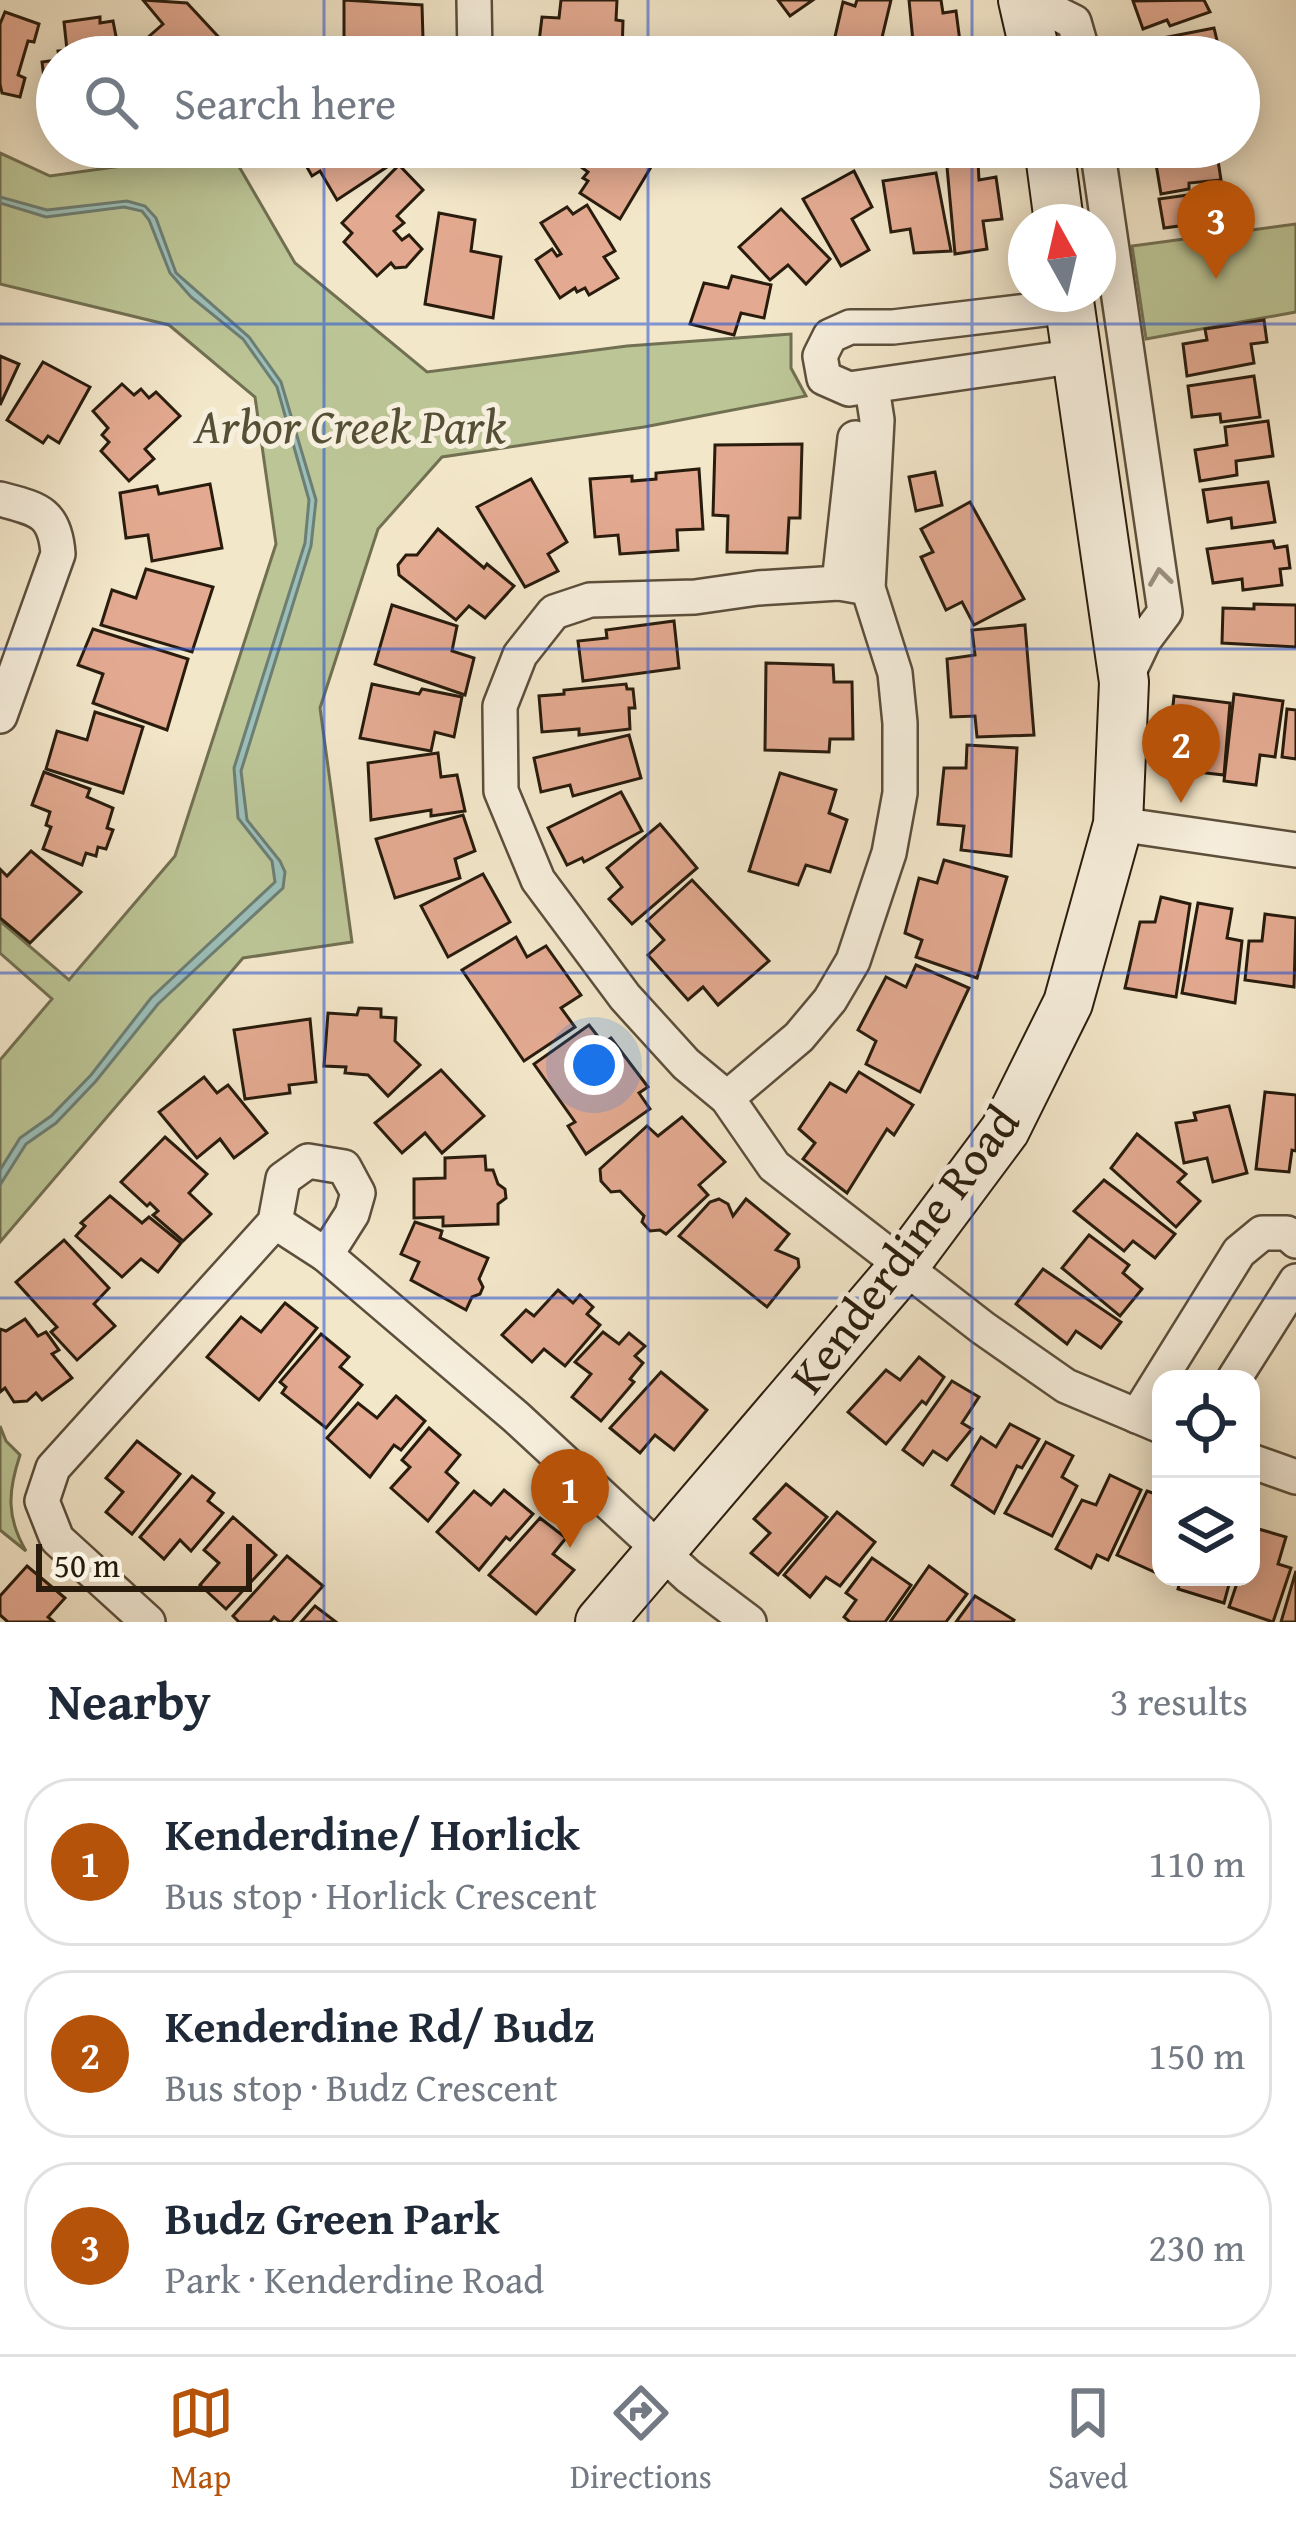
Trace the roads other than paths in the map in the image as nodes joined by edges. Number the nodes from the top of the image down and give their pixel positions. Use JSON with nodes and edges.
{"nodes":[{"id":1,"x":474,"y":0,"type":"edge"},
{"id":2,"x":1027,"y":0,"type":"edge"},
{"id":3,"x":475,"y":36,"type":"edge"},
{"id":4,"x":1033,"y":36,"type":"edge"},
{"id":5,"x":1078,"y":36,"type":"edge"},
{"id":6,"x":1052,"y":168,"type":"edge"},
{"id":7,"x":1100,"y":168,"type":"edge"},
{"id":8,"x":1057,"y":204,"type":"edge"},
{"id":9,"x":1008,"y":309,"type":"edge"},
{"id":10,"x":1071,"y":312,"type":"edge"},
{"id":11,"x":1078,"y":356,"type":"junction"},
{"id":12,"x":860,"y":388,"type":"junction"},
{"id":13,"x":0,"y":499,"type":"edge"},
{"id":14,"x":854,"y":586,"type":"junction"},
{"id":15,"x":1124,"y":682,"type":"junction"},
{"id":16,"x":0,"y":716,"type":"edge"},
{"id":17,"x":1118,"y":824,"type":"junction"},
{"id":18,"x":1296,"y":850,"type":"edge"},
{"id":19,"x":727,"y":1098,"type":"junction"},
{"id":20,"x":275,"y":1222,"type":"junction"},
{"id":21,"x":1296,"y":1241,"type":"edge"},
{"id":22,"x":326,"y":1256,"type":"junction"},
{"id":23,"x":903,"y":1267,"type":"junction"},
{"id":24,"x":1296,"y":1281,"type":"edge"},
{"id":25,"x":1240,"y":1370,"type":"edge"},
{"id":26,"x":1149,"y":1421,"type":"edge"},
{"id":27,"x":1260,"y":1464,"type":"edge"},
{"id":28,"x":1296,"y":1477,"type":"edge"},
{"id":29,"x":663,"y":1551,"type":"junction"},
{"id":30,"x":148,"y":1622,"type":"edge"},
{"id":31,"x":600,"y":1622,"type":"edge"},
{"id":32,"x":749,"y":1622,"type":"edge"}],
"edges":[{"from":1,"to":3,"type":"street"},
{"from":2,"to":4,"type":"street"},
{"from":2,"to":5,"type":"street"},
{"from":6,"to":8,"type":"street"},
{"from":15,"to":7,"type":"street","name":"Kenderdine Road","one_way":true},
{"from":9,"to":12,"type":"street"},
{"from":10,"to":11,"type":"street","name":"Kenderdine Road"},
{"from":11,"to":12,"type":"street"},
{"from":11,"to":15,"type":"street","name":"Kenderdine Road"},
{"from":12,"to":14,"type":"street"},
{"from":13,"to":16,"type":"street"},
{"from":14,"to":19,"type":"street"},
{"from":14,"to":19,"type":"street"},
{"from":15,"to":17,"type":"street","name":"Kenderdine Road"},
{"from":17,"to":18,"type":"street"},
{"from":17,"to":23,"type":"street","name":"Kenderdine Road"},
{"from":19,"to":23,"type":"street"},
{"from":20,"to":22,"type":"street"},
{"from":20,"to":22,"type":"street"},
{"from":20,"to":30,"type":"street"},
{"from":21,"to":26,"type":"street"},
{"from":22,"to":29,"type":"street"},
{"from":23,"to":26,"type":"street"},
{"from":23,"to":29,"type":"street","name":"Kenderdine Road"},
{"from":24,"to":25,"type":"street"},
{"from":27,"to":28,"type":"street"},
{"from":29,"to":31,"type":"street","name":"Kenderdine Road"},
{"from":29,"to":32,"type":"street"}]}
